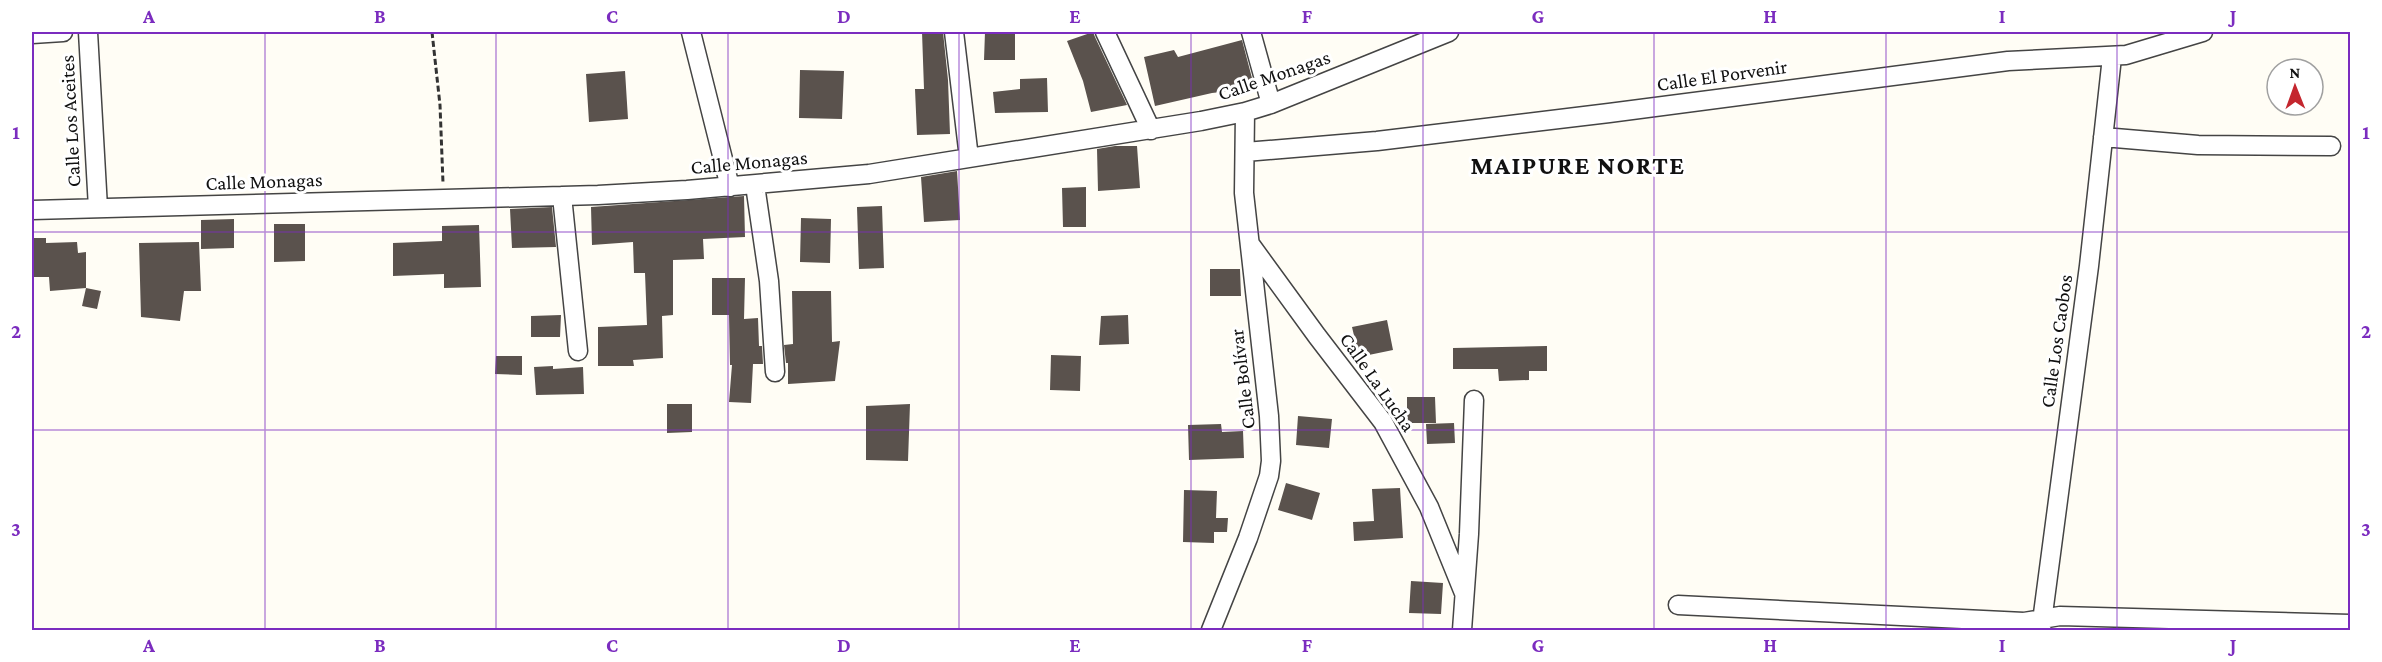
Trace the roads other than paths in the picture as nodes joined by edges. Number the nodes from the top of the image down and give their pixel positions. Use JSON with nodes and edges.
{"nodes":[{"id":1,"x":63,"y":32,"type":"edge"},
{"id":2,"x":88,"y":32,"type":"edge"},
{"id":3,"x":691,"y":32,"type":"edge"},
{"id":4,"x":954,"y":32,"type":"edge"},
{"id":5,"x":1105,"y":32,"type":"edge"},
{"id":6,"x":1251,"y":32,"type":"edge"},
{"id":7,"x":1449,"y":32,"type":"edge"},
{"id":8,"x":2203,"y":32,"type":"edge"},
{"id":9,"x":32,"y":34,"type":"edge"},
{"id":10,"x":1414,"y":38,"type":"edge"},
{"id":11,"x":2167,"y":38,"type":"edge"},
{"id":12,"x":2112,"y":57,"type":"junction"},
{"id":13,"x":1271,"y":104,"type":"junction"},
{"id":14,"x":1245,"y":112,"type":"junction"},
{"id":15,"x":1151,"y":129,"type":"junction"},
{"id":16,"x":2103,"y":137,"type":"junction"},
{"id":17,"x":2331,"y":146,"type":"dead end"},
{"id":18,"x":1245,"y":152,"type":"junction"},
{"id":19,"x":969,"y":158,"type":"junction"},
{"id":20,"x":755,"y":185,"type":"junction"},
{"id":21,"x":730,"y":187,"type":"junction"},
{"id":22,"x":562,"y":196,"type":"junction"},
{"id":23,"x":98,"y":208,"type":"junction"},
{"id":24,"x":32,"y":210,"type":"edge"},
{"id":25,"x":1248,"y":241,"type":"junction"},
{"id":26,"x":578,"y":351,"type":"dead end"},
{"id":27,"x":775,"y":372,"type":"dead end"},
{"id":28,"x":1474,"y":400,"type":"dead end"},
{"id":29,"x":1464,"y":593,"type":"junction"},
{"id":30,"x":1678,"y":605,"type":"dead end"},
{"id":31,"x":2350,"y":624,"type":"edge"},
{"id":32,"x":2041,"y":625,"type":"edge"},
{"id":33,"x":1211,"y":630,"type":"edge"},
{"id":34,"x":1462,"y":630,"type":"edge"}],
"edges":[{"from":1,"to":9,"type":"street"},
{"from":2,"to":23,"type":"street","name":"Calle Los Aceites"},
{"from":3,"to":21,"type":"street"},
{"from":4,"to":19,"type":"street"},
{"from":5,"to":15,"type":"street"},
{"from":6,"to":13,"type":"street"},
{"from":7,"to":10,"type":"street","name":"Calle Monagas"},
{"from":8,"to":11,"type":"street","name":"Calle El Porvenir"},
{"from":10,"to":13,"type":"street","name":"Calle Monagas"},
{"from":11,"to":12,"type":"street","name":"Calle El Porvenir"},
{"from":12,"to":16,"type":"street","name":"Calle Los Caobos"},
{"from":12,"to":18,"type":"street","name":"Calle El Porvenir"},
{"from":13,"to":14,"type":"street","name":"Calle Monagas"},
{"from":14,"to":15,"type":"street","name":"Calle Monagas"},
{"from":14,"to":18,"type":"street","name":"Calle Bolívar"},
{"from":15,"to":19,"type":"street","name":"Calle Monagas"},
{"from":16,"to":17,"type":"street"},
{"from":16,"to":32,"type":"street","name":"Calle Los Caobos"},
{"from":18,"to":25,"type":"street","name":"Calle Bolívar"},
{"from":19,"to":20,"type":"street","name":"Calle Monagas"},
{"from":20,"to":21,"type":"street","name":"Calle Monagas"},
{"from":20,"to":27,"type":"street"},
{"from":21,"to":22,"type":"street","name":"Calle Monagas"},
{"from":22,"to":23,"type":"street","name":"Calle Monagas"},
{"from":22,"to":26,"type":"street"},
{"from":23,"to":24,"type":"street","name":"Calle Monagas"},
{"from":25,"to":29,"type":"street","name":"Calle La Lucha"},
{"from":25,"to":33,"type":"street","name":"Calle Bolívar"},
{"from":28,"to":29,"type":"street"},
{"from":29,"to":34,"type":"street","name":"Calle La Lucha"},
{"from":30,"to":32,"type":"street"},
{"from":31,"to":32,"type":"street"}]}
